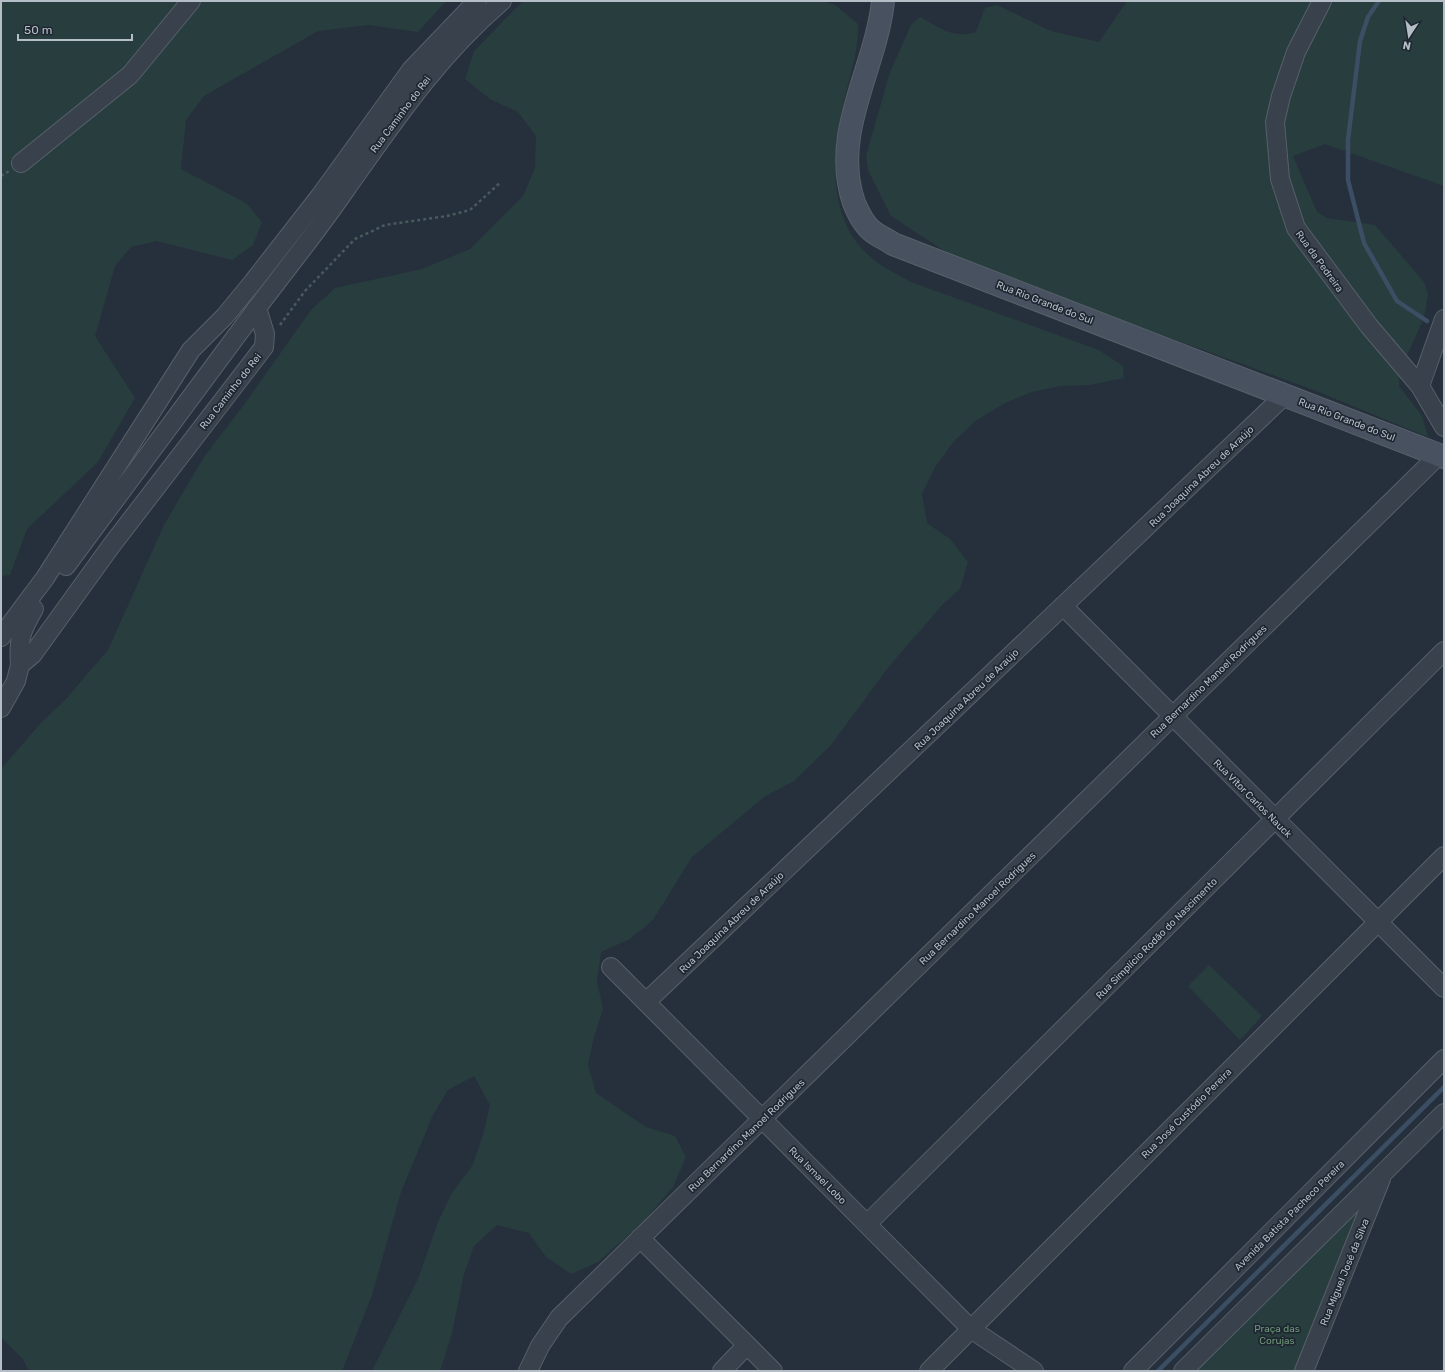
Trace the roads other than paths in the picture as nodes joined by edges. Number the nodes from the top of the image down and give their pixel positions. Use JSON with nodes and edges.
{"nodes":[{"id":1,"x":191,"y":1,"type":"edge"},
{"id":2,"x":477,"y":1,"type":"edge"},
{"id":3,"x":502,"y":1,"type":"edge"},
{"id":4,"x":883,"y":1,"type":"edge"},
{"id":5,"x":1322,"y":1,"type":"edge"},
{"id":6,"x":21,"y":163,"type":"dead end"},
{"id":7,"x":257,"y":308,"type":"junction"},
{"id":8,"x":1444,"y":319,"type":"edge"},
{"id":9,"x":1420,"y":386,"type":"junction"},
{"id":10,"x":1286,"y":395,"type":"junction"},
{"id":11,"x":1444,"y":428,"type":"edge"},
{"id":12,"x":1442,"y":456,"type":"edge"},
{"id":13,"x":1063,"y":606,"type":"junction"},
{"id":14,"x":1,"y":637,"type":"edge"},
{"id":15,"x":1444,"y":651,"type":"edge"},
{"id":16,"x":20,"y":665,"type":"junction"},
{"id":17,"x":1,"y":708,"type":"edge"},
{"id":18,"x":1172,"y":717,"type":"junction"},
{"id":19,"x":1275,"y":819,"type":"junction"},
{"id":20,"x":1444,"y":856,"type":"edge"},
{"id":21,"x":1379,"y":921,"type":"junction"},
{"id":22,"x":611,"y":967,"type":"dead end"},
{"id":23,"x":1444,"y":988,"type":"edge"},
{"id":24,"x":646,"y":1002,"type":"junction"},
{"id":25,"x":1444,"y":1059,"type":"edge"},
{"id":26,"x":1444,"y":1113,"type":"edge"},
{"id":27,"x":762,"y":1119,"type":"junction"},
{"id":28,"x":1384,"y":1172,"type":"junction"},
{"id":29,"x":867,"y":1224,"type":"junction"},
{"id":30,"x":640,"y":1238,"type":"junction"},
{"id":31,"x":971,"y":1329,"type":"junction"},
{"id":32,"x":747,"y":1345,"type":"junction"},
{"id":33,"x":528,"y":1371,"type":"edge"},
{"id":34,"x":722,"y":1371,"type":"edge"},
{"id":35,"x":773,"y":1371,"type":"edge"},
{"id":36,"x":929,"y":1371,"type":"edge"},
{"id":37,"x":1034,"y":1371,"type":"edge"},
{"id":38,"x":1134,"y":1371,"type":"edge"},
{"id":39,"x":1183,"y":1371,"type":"edge"},
{"id":40,"x":1304,"y":1371,"type":"edge"}],
"edges":[{"from":1,"to":6,"type":"street"},
{"from":2,"to":14,"type":"street"},
{"from":3,"to":7,"type":"street","name":"Rua Caminho do Rei"},
{"from":4,"to":10,"type":"street","name":"Rua Rio Grande do Sul"},
{"from":5,"to":9,"type":"street","name":"Rua da Pedreira"},
{"from":7,"to":16,"type":"street"},
{"from":7,"to":16,"type":"street","name":"Rua Caminho do Rei"},
{"from":8,"to":9,"type":"street"},
{"from":9,"to":11,"type":"street","name":"Rua da Pedreira"},
{"from":10,"to":12,"type":"street","name":"Rua Rio Grande do Sul"},
{"from":10,"to":13,"type":"street","name":"Rua Joaquina Abreu de Araújo"},
{"from":12,"to":18,"type":"street","name":"Rua Bernardino Manoel Rodrigues"},
{"from":13,"to":18,"type":"street","name":"Rua Vítor Carlos Nauck"},
{"from":13,"to":24,"type":"street","name":"Rua Joaquina Abreu de Araújo"},
{"from":15,"to":19,"type":"street","name":"Rua Simplício Rodão do Nascimento"},
{"from":16,"to":17,"type":"street"},
{"from":18,"to":19,"type":"street","name":"Rua Vítor Carlos Nauck"},
{"from":18,"to":27,"type":"street","name":"Rua Bernardino Manoel Rodrigues"},
{"from":19,"to":21,"type":"street","name":"Rua Vítor Carlos Nauck"},
{"from":19,"to":29,"type":"street","name":"Rua Simplício Rodão do Nascimento"},
{"from":20,"to":21,"type":"street","name":"Rua José Custódio Pereira"},
{"from":21,"to":23,"type":"street","name":"Rua Vítor Carlos Nauck"},
{"from":21,"to":31,"type":"street","name":"Rua José Custódio Pereira"},
{"from":22,"to":24,"type":"street","name":"Rua Ismael Lobo"},
{"from":24,"to":27,"type":"street","name":"Rua Ismael Lobo"},
{"from":25,"to":38,"type":"street","name":"Avenida Batista Pacheco Pereira"},
{"from":26,"to":28,"type":"street"},
{"from":27,"to":29,"type":"street","name":"Rua Ismael Lobo"},
{"from":27,"to":30,"type":"street","name":"Rua Bernardino Manoel Rodrigues"},
{"from":28,"to":39,"type":"street"},
{"from":28,"to":40,"type":"street","name":"Rua Miguel José da Silva"},
{"from":29,"to":31,"type":"street","name":"Rua Ismael Lobo"},
{"from":30,"to":32,"type":"street"},
{"from":30,"to":33,"type":"street","name":"Rua Bernardino Manoel Rodrigues"},
{"from":31,"to":36,"type":"street","name":"Rua José Custódio Pereira"},
{"from":31,"to":37,"type":"street","name":"Rua Ismael Lobo"},
{"from":32,"to":34,"type":"street"},
{"from":32,"to":35,"type":"street"}]}
